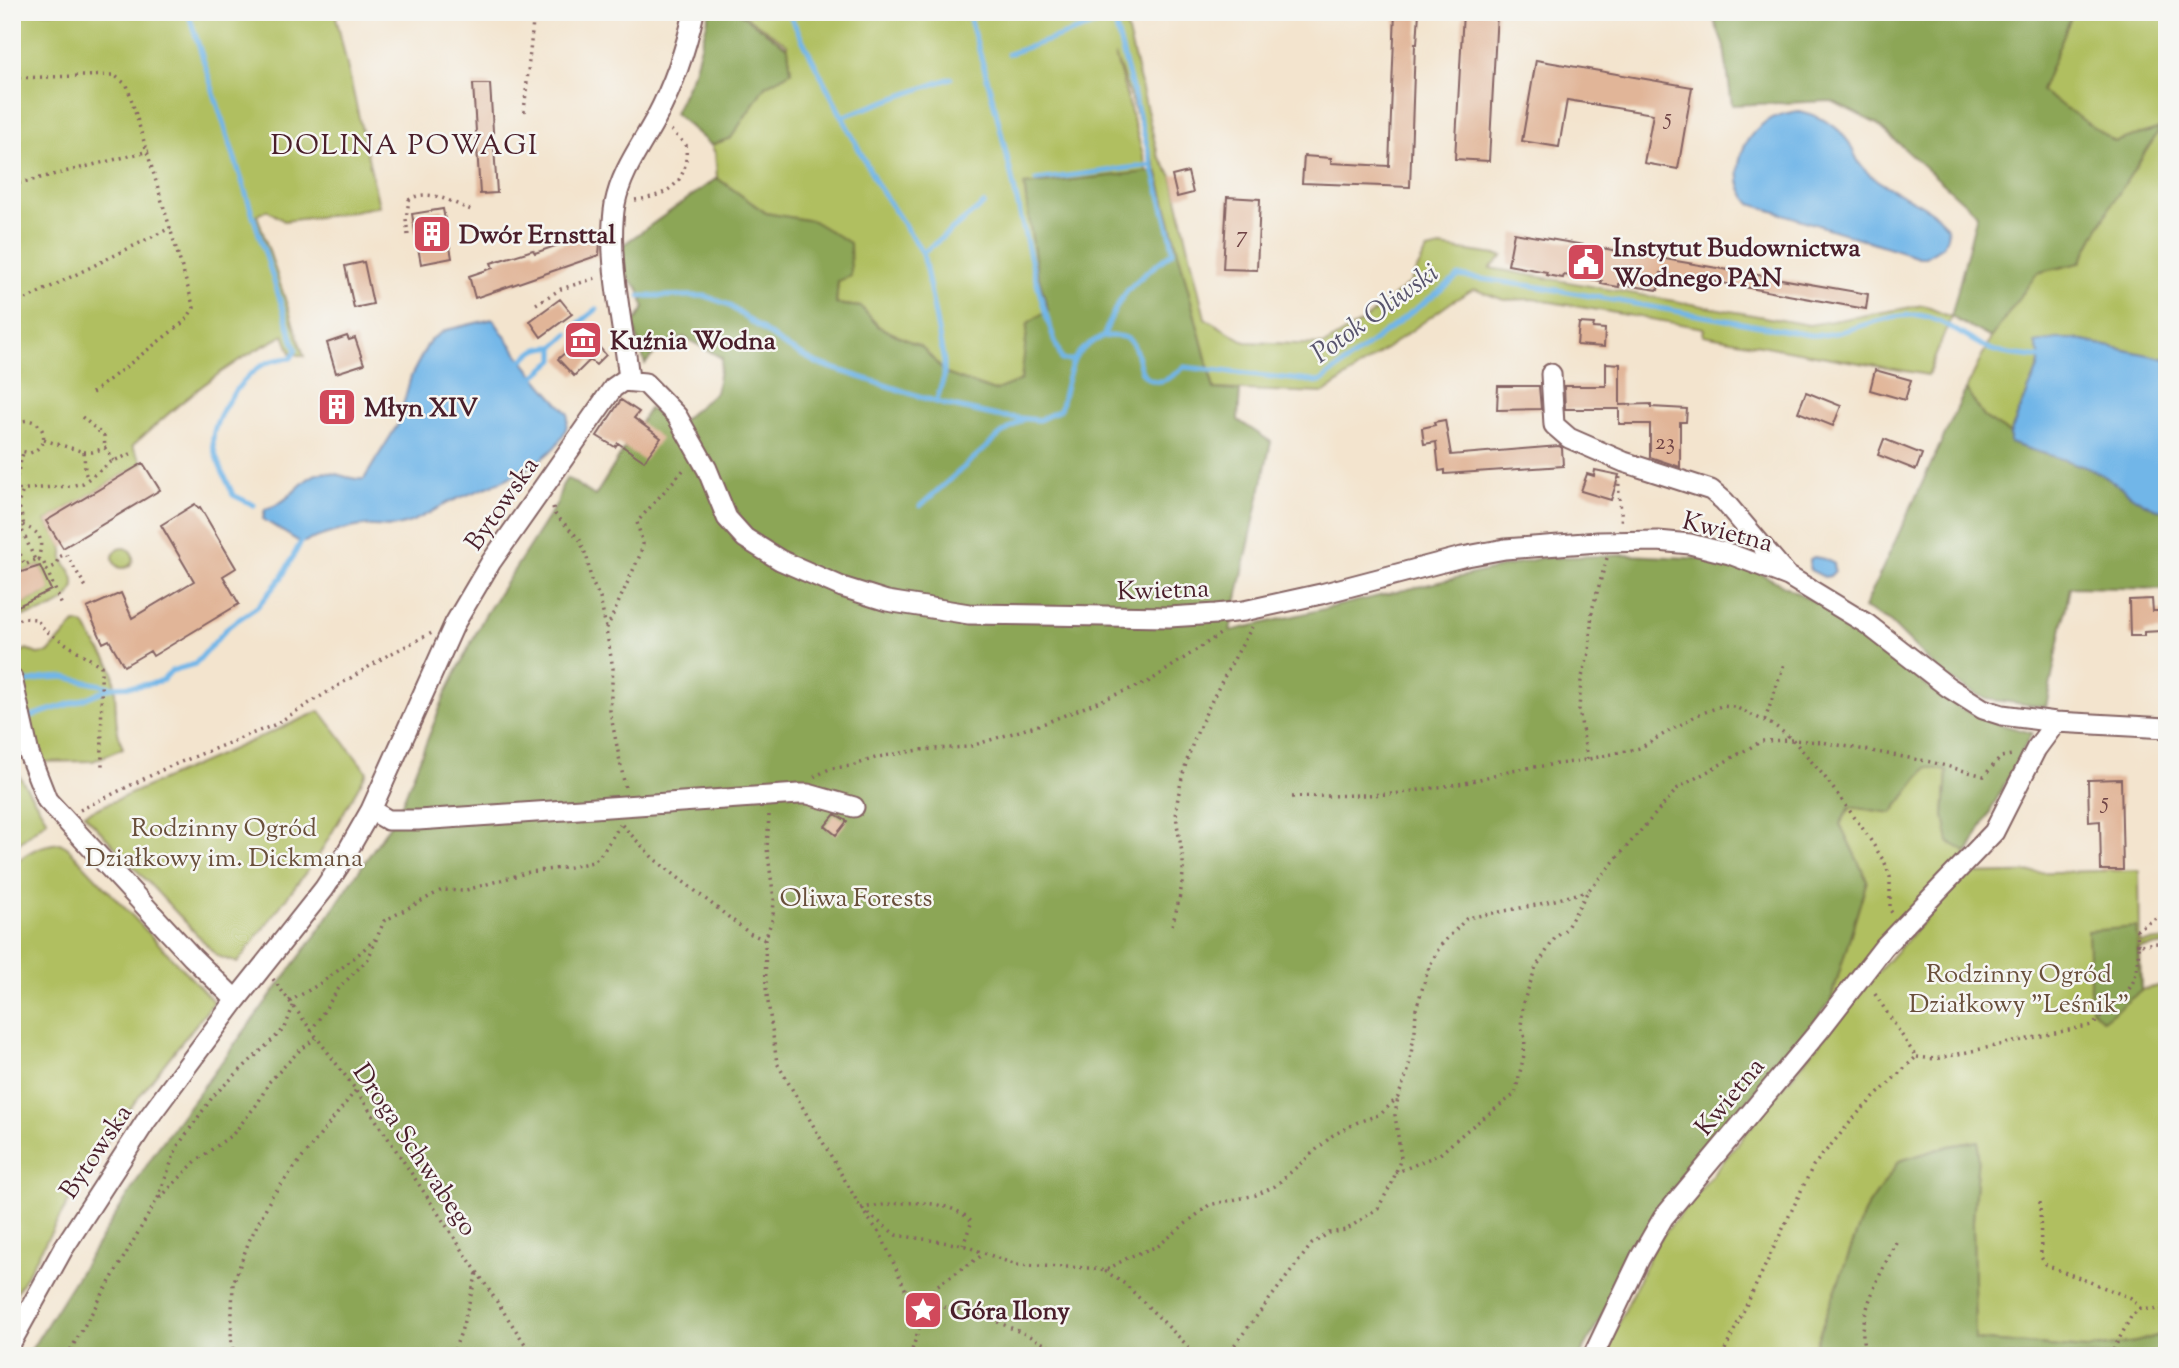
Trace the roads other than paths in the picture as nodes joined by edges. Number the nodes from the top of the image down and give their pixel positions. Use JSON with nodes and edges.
{"nodes":[{"id":1,"x":694,"y":12,"type":"edge"},
{"id":2,"x":1550,"y":374,"type":"dead end"},
{"id":3,"x":629,"y":380,"type":"junction"},
{"id":4,"x":1788,"y":576,"type":"junction"},
{"id":5,"x":12,"y":678,"type":"edge"},
{"id":6,"x":2056,"y":722,"type":"junction"},
{"id":7,"x":2167,"y":728,"type":"edge"},
{"id":8,"x":854,"y":807,"type":"dead end"},
{"id":9,"x":371,"y":810,"type":"junction"},
{"id":10,"x":236,"y":1000,"type":"junction"},
{"id":11,"x":12,"y":1341,"type":"edge"},
{"id":12,"x":1594,"y":1356,"type":"edge"}],
"edges":[{"from":1,"to":3,"type":"street"},
{"from":2,"to":4,"type":"street","name":"Kwietna"},
{"from":3,"to":4,"type":"street","name":"Kwietna"},
{"from":3,"to":9,"type":"street","name":"Bytowska"},
{"from":4,"to":6,"type":"street","name":"Kwietna"},
{"from":5,"to":10,"type":"street"},
{"from":6,"to":7,"type":"street","name":"Kwietna"},
{"from":6,"to":12,"type":"street","name":"Kwietna"},
{"from":8,"to":9,"type":"street"},
{"from":9,"to":10,"type":"street","name":"Bytowska"},
{"from":10,"to":11,"type":"street","name":"Bytowska"}]}
